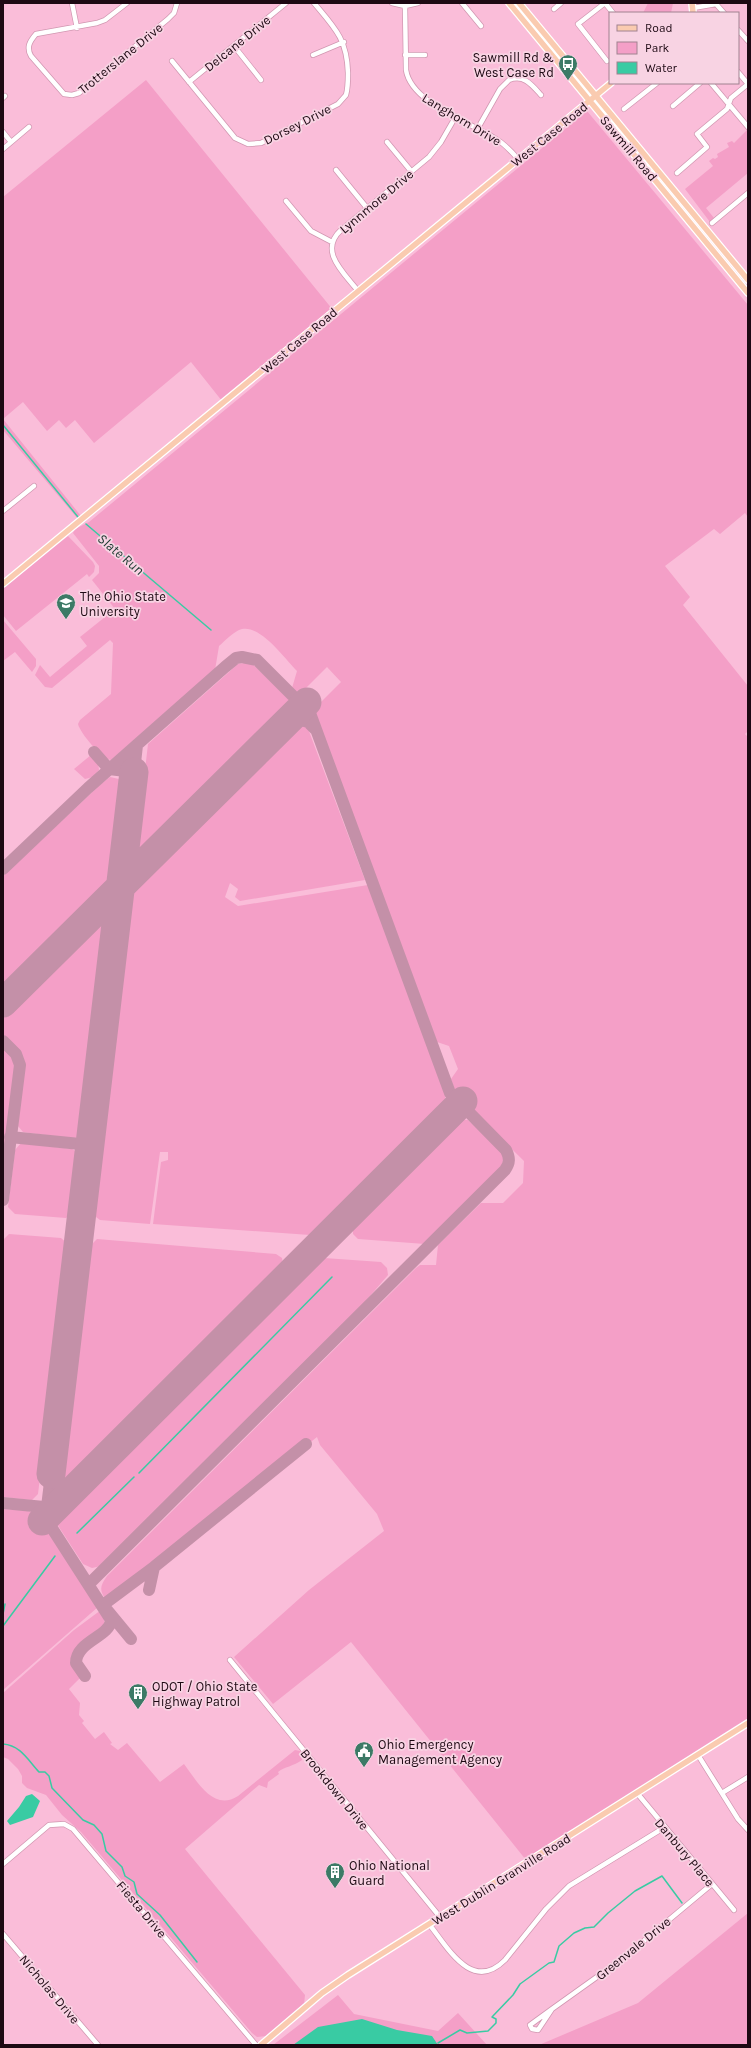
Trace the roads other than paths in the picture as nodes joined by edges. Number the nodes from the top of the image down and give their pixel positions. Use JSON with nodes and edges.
{"nodes":[{"id":1,"x":72,"y":3,"type":"edge"},
{"id":2,"x":127,"y":3,"type":"edge"},
{"id":3,"x":286,"y":3,"type":"edge"},
{"id":4,"x":314,"y":3,"type":"edge"},
{"id":5,"x":392,"y":3,"type":"edge"},
{"id":6,"x":418,"y":3,"type":"edge"},
{"id":7,"x":462,"y":3,"type":"edge"},
{"id":8,"x":509,"y":3,"type":"edge"},
{"id":9,"x":520,"y":3,"type":"edge"},
{"id":10,"x":561,"y":3,"type":"edge"},
{"id":11,"x":177,"y":4,"type":"edge"},
{"id":12,"x":405,"y":6,"type":"junction"},
{"id":13,"x":693,"y":8,"type":"edge"},
{"id":14,"x":554,"y":9,"type":"dead end"},
{"id":15,"x":612,"y":12,"type":"edge"},
{"id":16,"x":723,"y":12,"type":"edge"},
{"id":17,"x":481,"y":26,"type":"dead end"},
{"id":18,"x":77,"y":28,"type":"junction"},
{"id":19,"x":739,"y":31,"type":"edge"},
{"id":20,"x":748,"y":41,"type":"edge"},
{"id":21,"x":344,"y":42,"type":"junction"},
{"id":22,"x":234,"y":46,"type":"junction"},
{"id":23,"x":314,"y":55,"type":"dead end"},
{"id":24,"x":405,"y":55,"type":"junction"},
{"id":25,"x":425,"y":55,"type":"dead end"},
{"id":26,"x":172,"y":61,"type":"dead end"},
{"id":27,"x":607,"y":61,"type":"dead end"},
{"id":28,"x":739,"y":73,"type":"edge"},
{"id":29,"x":261,"y":80,"type":"dead end"},
{"id":30,"x":189,"y":82,"type":"junction"},
{"id":31,"x":610,"y":84,"type":"edge"},
{"id":32,"x":656,"y":84,"type":"edge"},
{"id":33,"x":699,"y":84,"type":"edge"},
{"id":34,"x":712,"y":84,"type":"edge"},
{"id":35,"x":748,"y":84,"type":"edge"},
{"id":36,"x":541,"y":95,"type":"dead end"},
{"id":37,"x":596,"y":95,"type":"junction"},
{"id":38,"x":590,"y":100,"type":"junction"},
{"id":39,"x":729,"y":105,"type":"junction"},
{"id":40,"x":673,"y":106,"type":"dead end"},
{"id":41,"x":624,"y":109,"type":"dead end"},
{"id":42,"x":456,"y":116,"type":"junction"},
{"id":43,"x":29,"y":127,"type":"dead end"},
{"id":44,"x":748,"y":127,"type":"edge"},
{"id":45,"x":478,"y":128,"type":"junction"},
{"id":46,"x":3,"y":132,"type":"edge"},
{"id":47,"x":11,"y":142,"type":"junction"},
{"id":48,"x":387,"y":142,"type":"dead end"},
{"id":49,"x":3,"y":149,"type":"edge"},
{"id":50,"x":518,"y":159,"type":"junction"},
{"id":51,"x":336,"y":170,"type":"dead end"},
{"id":52,"x":411,"y":171,"type":"junction"},
{"id":53,"x":677,"y":173,"type":"dead end"},
{"id":54,"x":748,"y":193,"type":"edge"},
{"id":55,"x":286,"y":201,"type":"dead end"},
{"id":56,"x":367,"y":208,"type":"junction"},
{"id":57,"x":712,"y":223,"type":"dead end"},
{"id":58,"x":332,"y":242,"type":"junction"},
{"id":59,"x":748,"y":280,"type":"edge"},
{"id":60,"x":358,"y":291,"type":"junction"},
{"id":61,"x":748,"y":292,"type":"edge"},
{"id":62,"x":34,"y":486,"type":"dead end"},
{"id":63,"x":3,"y":511,"type":"edge"},
{"id":64,"x":3,"y":584,"type":"edge"},
{"id":65,"x":230,"y":1660,"type":"dead end"},
{"id":66,"x":748,"y":1723,"type":"edge"},
{"id":67,"x":698,"y":1755,"type":"junction"},
{"id":68,"x":748,"y":1777,"type":"edge"},
{"id":69,"x":637,"y":1793,"type":"junction"},
{"id":70,"x":722,"y":1793,"type":"junction"},
{"id":71,"x":665,"y":1827,"type":"junction"},
{"id":72,"x":748,"y":1830,"type":"edge"},
{"id":73,"x":3,"y":1864,"type":"edge"},
{"id":74,"x":712,"y":1884,"type":"junction"},
{"id":75,"x":734,"y":1910,"type":"dead end"},
{"id":76,"x":440,"y":1917,"type":"junction"},
{"id":77,"x":429,"y":1924,"type":"junction"},
{"id":78,"x":3,"y":1934,"type":"edge"},
{"id":79,"x":552,"y":2009,"type":"junction"},
{"id":80,"x":98,"y":2045,"type":"edge"},
{"id":81,"x":256,"y":2045,"type":"edge"},
{"id":82,"x":261,"y":2045,"type":"edge"}],
"edges":[{"from":1,"to":18,"type":"street"},
{"from":2,"to":18,"type":"street"},
{"from":3,"to":22,"type":"street","name":"Delcane Drive"},
{"from":4,"to":21,"type":"street"},
{"from":5,"to":12,"type":"street"},
{"from":6,"to":12,"type":"street"},
{"from":7,"to":17,"type":"street"},
{"from":8,"to":38,"type":"main road","name":"Sawmill Road"},
{"from":9,"to":37,"type":"main road","name":"Sawmill Road"},
{"from":10,"to":14,"type":"street"},
{"from":11,"to":18,"type":"street","name":"Trotterslane Drive"},
{"from":12,"to":24,"type":"street","name":"Langhorn Drive"},
{"from":13,"to":16,"type":"street"},
{"from":15,"to":27,"type":"street"},
{"from":19,"to":20,"type":"street"},
{"from":21,"to":23,"type":"street"},
{"from":21,"to":30,"type":"street","name":"Dorsey Drive"},
{"from":22,"to":29,"type":"street"},
{"from":22,"to":30,"type":"street","name":"Delcane Drive"},
{"from":24,"to":25,"type":"street"},
{"from":24,"to":42,"type":"street","name":"Langhorn Drive"},
{"from":26,"to":30,"type":"street","name":"Dorsey Drive"},
{"from":28,"to":35,"type":"street"},
{"from":31,"to":37,"type":"main road","name":"West Case Road"},
{"from":32,"to":41,"type":"street"},
{"from":33,"to":40,"type":"street"},
{"from":34,"to":39,"type":"street"},
{"from":35,"to":39,"type":"street"},
{"from":36,"to":45,"type":"street"},
{"from":37,"to":38,"type":"main road","name":"West Case Road"},
{"from":37,"to":59,"type":"main road","name":"Sawmill Road"},
{"from":38,"to":50,"type":"main road","name":"West Case Road"},
{"from":38,"to":61,"type":"main road","name":"Sawmill Road"},
{"from":39,"to":44,"type":"street"},
{"from":39,"to":53,"type":"street"},
{"from":42,"to":45,"type":"street","name":"Langhorn Drive"},
{"from":42,"to":52,"type":"street","name":"Lynnmore Drive"},
{"from":43,"to":47,"type":"street"},
{"from":45,"to":50,"type":"street","name":"Langhorn Drive"},
{"from":46,"to":47,"type":"street"},
{"from":47,"to":49,"type":"street"},
{"from":48,"to":52,"type":"street"},
{"from":50,"to":60,"type":"main road","name":"West Case Road"},
{"from":51,"to":56,"type":"street"},
{"from":52,"to":56,"type":"street","name":"Lynnmore Drive"},
{"from":54,"to":57,"type":"street"},
{"from":55,"to":58,"type":"street"},
{"from":56,"to":58,"type":"street","name":"Lynnmore Drive"},
{"from":58,"to":60,"type":"street","name":"Lynnmore Drive"},
{"from":60,"to":64,"type":"main road","name":"West Case Road"},
{"from":62,"to":63,"type":"street"},
{"from":65,"to":76,"type":"street","name":"Brookdown Drive"},
{"from":66,"to":67,"type":"main road","name":"West Dublin Granville Road"},
{"from":67,"to":69,"type":"main road","name":"West Dublin Granville Road"},
{"from":67,"to":70,"type":"street"},
{"from":68,"to":70,"type":"street"},
{"from":69,"to":71,"type":"street","name":"Danbury Place"},
{"from":69,"to":76,"type":"main road","name":"West Dublin Granville Road"},
{"from":70,"to":72,"type":"street"},
{"from":71,"to":74,"type":"street","name":"Danbury Place"},
{"from":71,"to":77,"type":"street"},
{"from":73,"to":81,"type":"street","name":"Fiesta Drive"},
{"from":74,"to":75,"type":"street","name":"Danbury Place"},
{"from":74,"to":79,"type":"street","name":"Greenvale Drive"},
{"from":76,"to":77,"type":"main road","name":"West Dublin Granville Road"},
{"from":77,"to":82,"type":"main road","name":"West Dublin Granville Road"},
{"from":78,"to":80,"type":"street","name":"Nicholas Drive"},
{"from":79,"to":79,"type":"street","name":"Greenvale Drive"}]}
